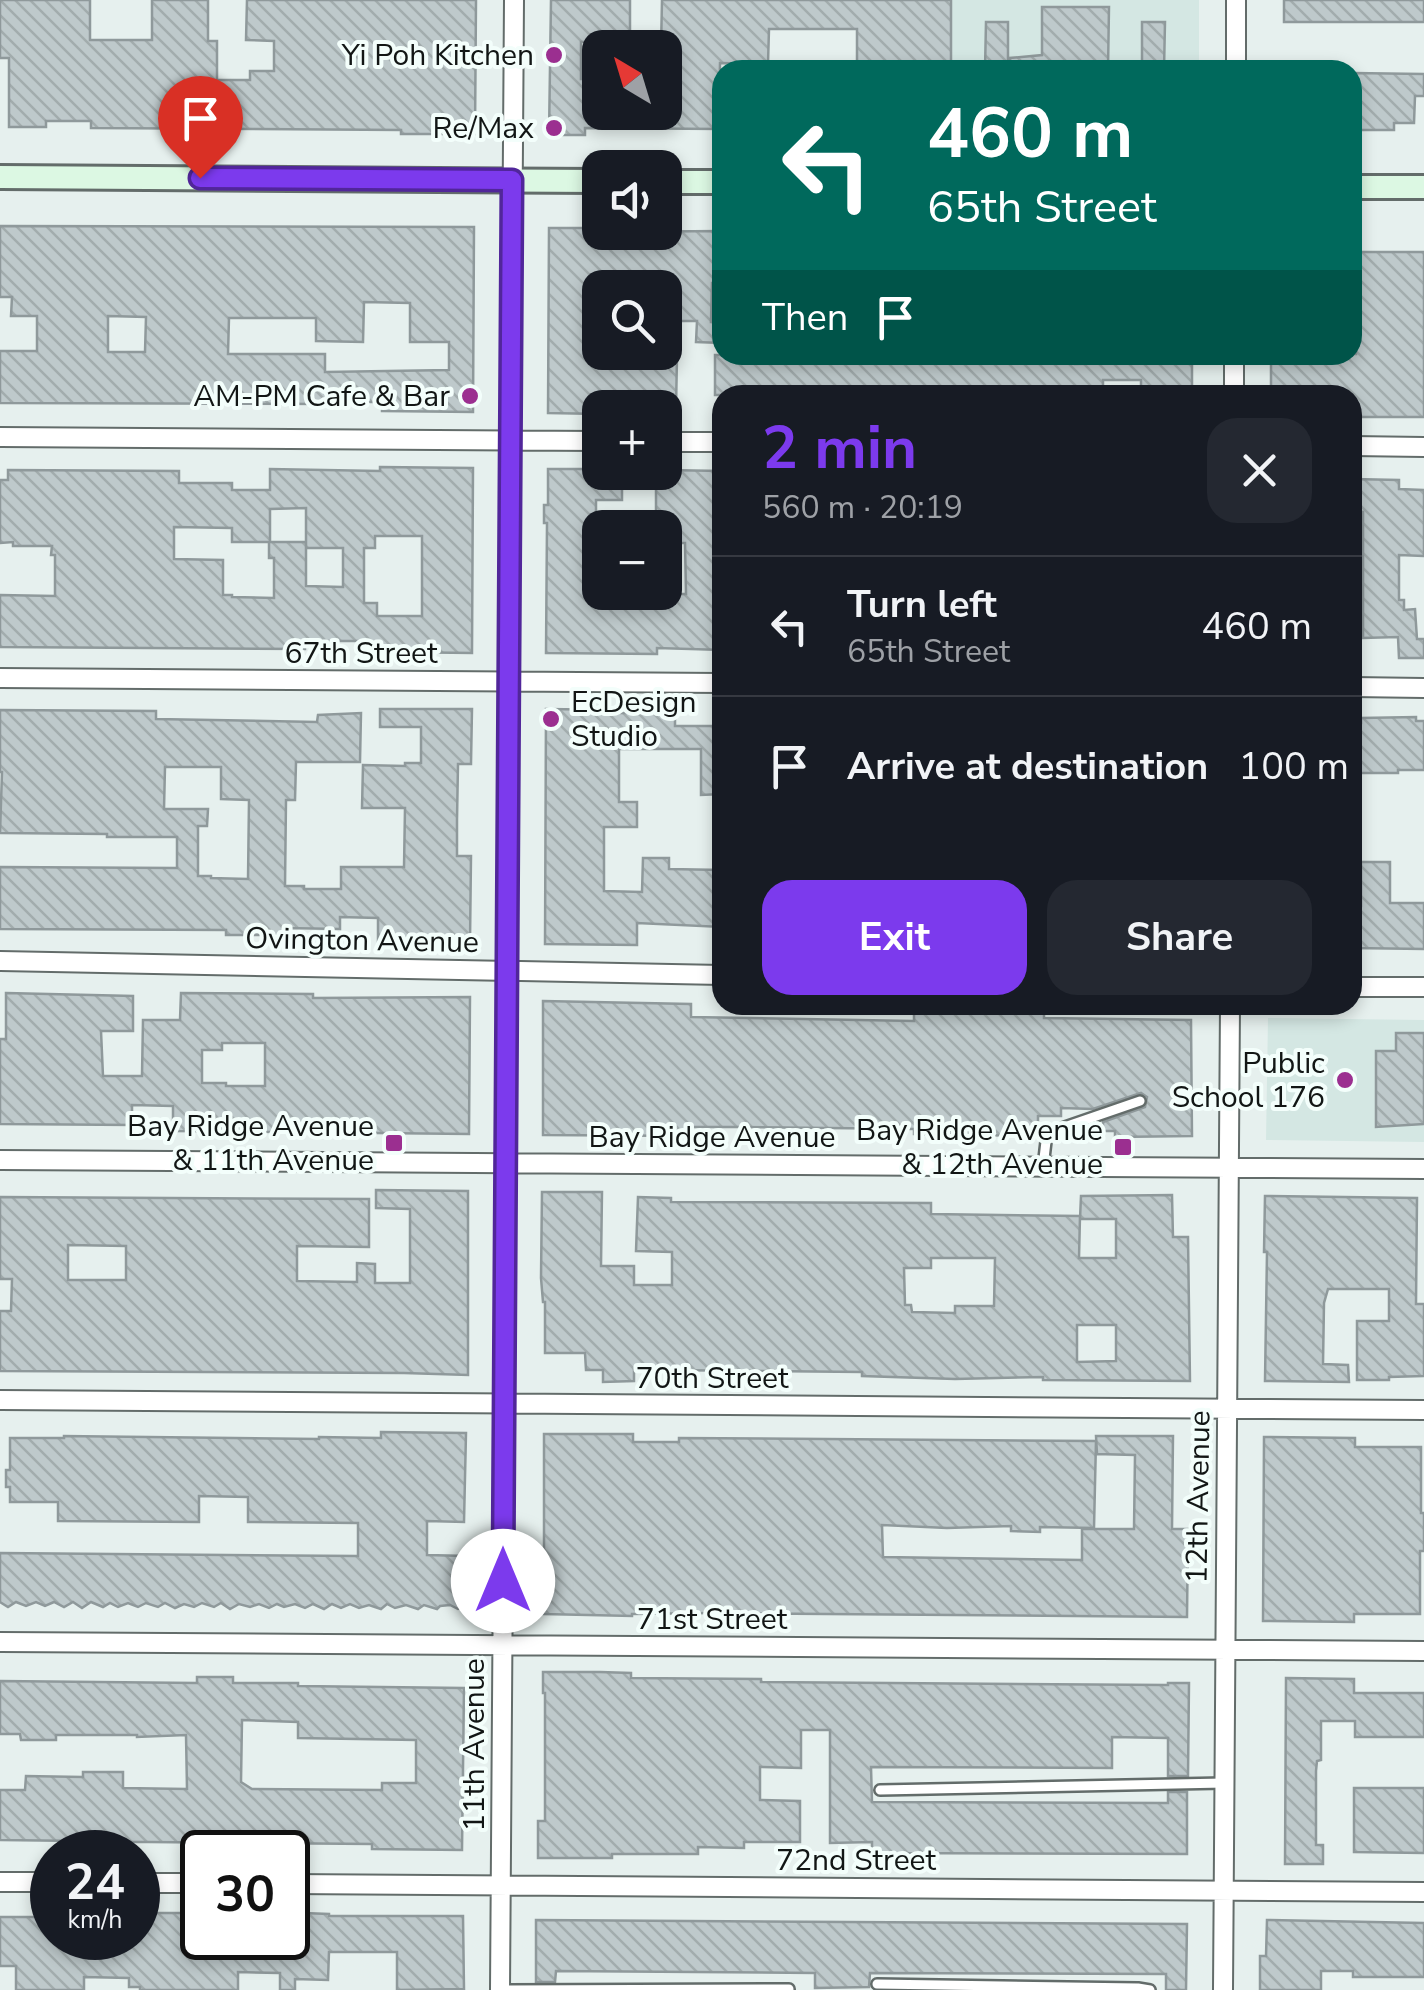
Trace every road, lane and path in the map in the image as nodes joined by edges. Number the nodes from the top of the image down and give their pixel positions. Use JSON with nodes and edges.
{"nodes":[{"id":1,"x":514,"y":0,"type":"edge"},
{"id":2,"x":1236,"y":0,"type":"edge"},
{"id":3,"x":1236,"y":60,"type":"edge"},
{"id":4,"x":0,"y":177,"type":"edge"},
{"id":5,"x":512,"y":180,"type":"junction"},
{"id":6,"x":582,"y":181,"type":"edge"},
{"id":7,"x":682,"y":182,"type":"edge"},
{"id":8,"x":712,"y":182,"type":"edge"},
{"id":9,"x":1362,"y":187,"type":"edge"},
{"id":10,"x":1424,"y":187,"type":"edge"},
{"id":11,"x":0,"y":436,"type":"edge"},
{"id":12,"x":510,"y":441,"type":"junction"},
{"id":13,"x":582,"y":441,"type":"edge"},
{"id":14,"x":682,"y":442,"type":"edge"},
{"id":15,"x":712,"y":442,"type":"edge"},
{"id":16,"x":1362,"y":446,"type":"edge"},
{"id":17,"x":1424,"y":446,"type":"edge"},
{"id":18,"x":0,"y":678,"type":"edge"},
{"id":19,"x":509,"y":682,"type":"junction"},
{"id":20,"x":712,"y":683,"type":"edge"},
{"id":21,"x":1362,"y":687,"type":"edge"},
{"id":22,"x":1424,"y":688,"type":"edge"},
{"id":23,"x":0,"y":960,"type":"edge"},
{"id":24,"x":507,"y":971,"type":"junction"},
{"id":25,"x":712,"y":975,"type":"edge"},
{"id":26,"x":1362,"y":987,"type":"edge"},
{"id":27,"x":1424,"y":988,"type":"edge"},
{"id":28,"x":1230,"y":1015,"type":"edge"},
{"id":29,"x":1140,"y":1101,"type":"dead end"},
{"id":30,"x":0,"y":1160,"type":"edge"},
{"id":31,"x":506,"y":1164,"type":"junction"},
{"id":32,"x":1043,"y":1167,"type":"junction"},
{"id":33,"x":1228,"y":1168,"type":"junction"},
{"id":34,"x":1424,"y":1170,"type":"edge"},
{"id":35,"x":0,"y":1400,"type":"edge"},
{"id":36,"x":504,"y":1404,"type":"junction"},
{"id":37,"x":1227,"y":1409,"type":"junction"},
{"id":38,"x":1424,"y":1410,"type":"edge"},
{"id":39,"x":0,"y":1642,"type":"edge"},
{"id":40,"x":502,"y":1645,"type":"junction"},
{"id":41,"x":1225,"y":1650,"type":"junction"},
{"id":42,"x":1424,"y":1651,"type":"edge"},
{"id":43,"x":1224,"y":1783,"type":"junction"},
{"id":44,"x":880,"y":1790,"type":"dead end"},
{"id":45,"x":0,"y":1882,"type":"edge"},
{"id":46,"x":30,"y":1882,"type":"edge"},
{"id":47,"x":310,"y":1884,"type":"edge"},
{"id":48,"x":500,"y":1885,"type":"junction"},
{"id":49,"x":1224,"y":1890,"type":"junction"},
{"id":50,"x":1424,"y":1892,"type":"edge"},
{"id":51,"x":878,"y":1984,"type":"dead end"},
{"id":52,"x":500,"y":1990,"type":"edge"},
{"id":53,"x":789,"y":1990,"type":"edge"},
{"id":54,"x":1150,"y":1990,"type":"edge"},
{"id":55,"x":1223,"y":1990,"type":"edge"}],
"edges":[{"from":1,"to":5,"type":"street","name":"11th Avenue"},
{"from":2,"to":3,"type":"street"},
{"from":4,"to":5,"type":"main road"},
{"from":5,"to":6,"type":"main road"},
{"from":5,"to":12,"type":"street","name":"11th Avenue"},
{"from":7,"to":8,"type":"main road"},
{"from":9,"to":10,"type":"main road"},
{"from":11,"to":12,"type":"street"},
{"from":12,"to":13,"type":"street"},
{"from":12,"to":19,"type":"street","name":"11th Avenue"},
{"from":14,"to":15,"type":"street"},
{"from":16,"to":17,"type":"street"},
{"from":18,"to":19,"type":"street","name":"67th Street"},
{"from":19,"to":20,"type":"street","name":"67th Street"},
{"from":19,"to":24,"type":"street","name":"11th Avenue"},
{"from":21,"to":22,"type":"street"},
{"from":23,"to":24,"type":"street","name":"Ovington Avenue"},
{"from":24,"to":25,"type":"street","name":"Ovington Avenue"},
{"from":24,"to":31,"type":"street","name":"11th Avenue"},
{"from":26,"to":27,"type":"street"},
{"from":28,"to":33,"type":"street","name":"12th Avenue"},
{"from":29,"to":32,"type":"lane"},
{"from":30,"to":31,"type":"street","name":"Bay Ridge Avenue"},
{"from":31,"to":32,"type":"street","name":"Bay Ridge Avenue"},
{"from":31,"to":36,"type":"street","name":"11th Avenue"},
{"from":32,"to":33,"type":"street","name":"Bay Ridge Avenue"},
{"from":33,"to":34,"type":"street","name":"Bay Ridge Avenue"},
{"from":33,"to":37,"type":"street","name":"12th Avenue"},
{"from":35,"to":36,"type":"street","name":"70th Street"},
{"from":36,"to":37,"type":"street","name":"70th Street"},
{"from":36,"to":40,"type":"street","name":"11th Avenue"},
{"from":37,"to":38,"type":"street","name":"70th Street"},
{"from":37,"to":41,"type":"street","name":"12th Avenue"},
{"from":39,"to":40,"type":"street","name":"71st Street"},
{"from":40,"to":41,"type":"street","name":"71st Street"},
{"from":40,"to":48,"type":"street","name":"11th Avenue"},
{"from":41,"to":42,"type":"street","name":"71st Street"},
{"from":41,"to":43,"type":"street","name":"12th Avenue"},
{"from":43,"to":44,"type":"lane"},
{"from":43,"to":49,"type":"street","name":"12th Avenue"},
{"from":45,"to":46,"type":"street"},
{"from":47,"to":48,"type":"street","name":"72nd Street"},
{"from":48,"to":49,"type":"street","name":"72nd Street"},
{"from":48,"to":52,"type":"street","name":"11th Avenue"},
{"from":49,"to":50,"type":"street","name":"72nd Street"},
{"from":49,"to":55,"type":"street","name":"12th Avenue"},
{"from":51,"to":54,"type":"lane"},
{"from":52,"to":53,"type":"lane"}]}
